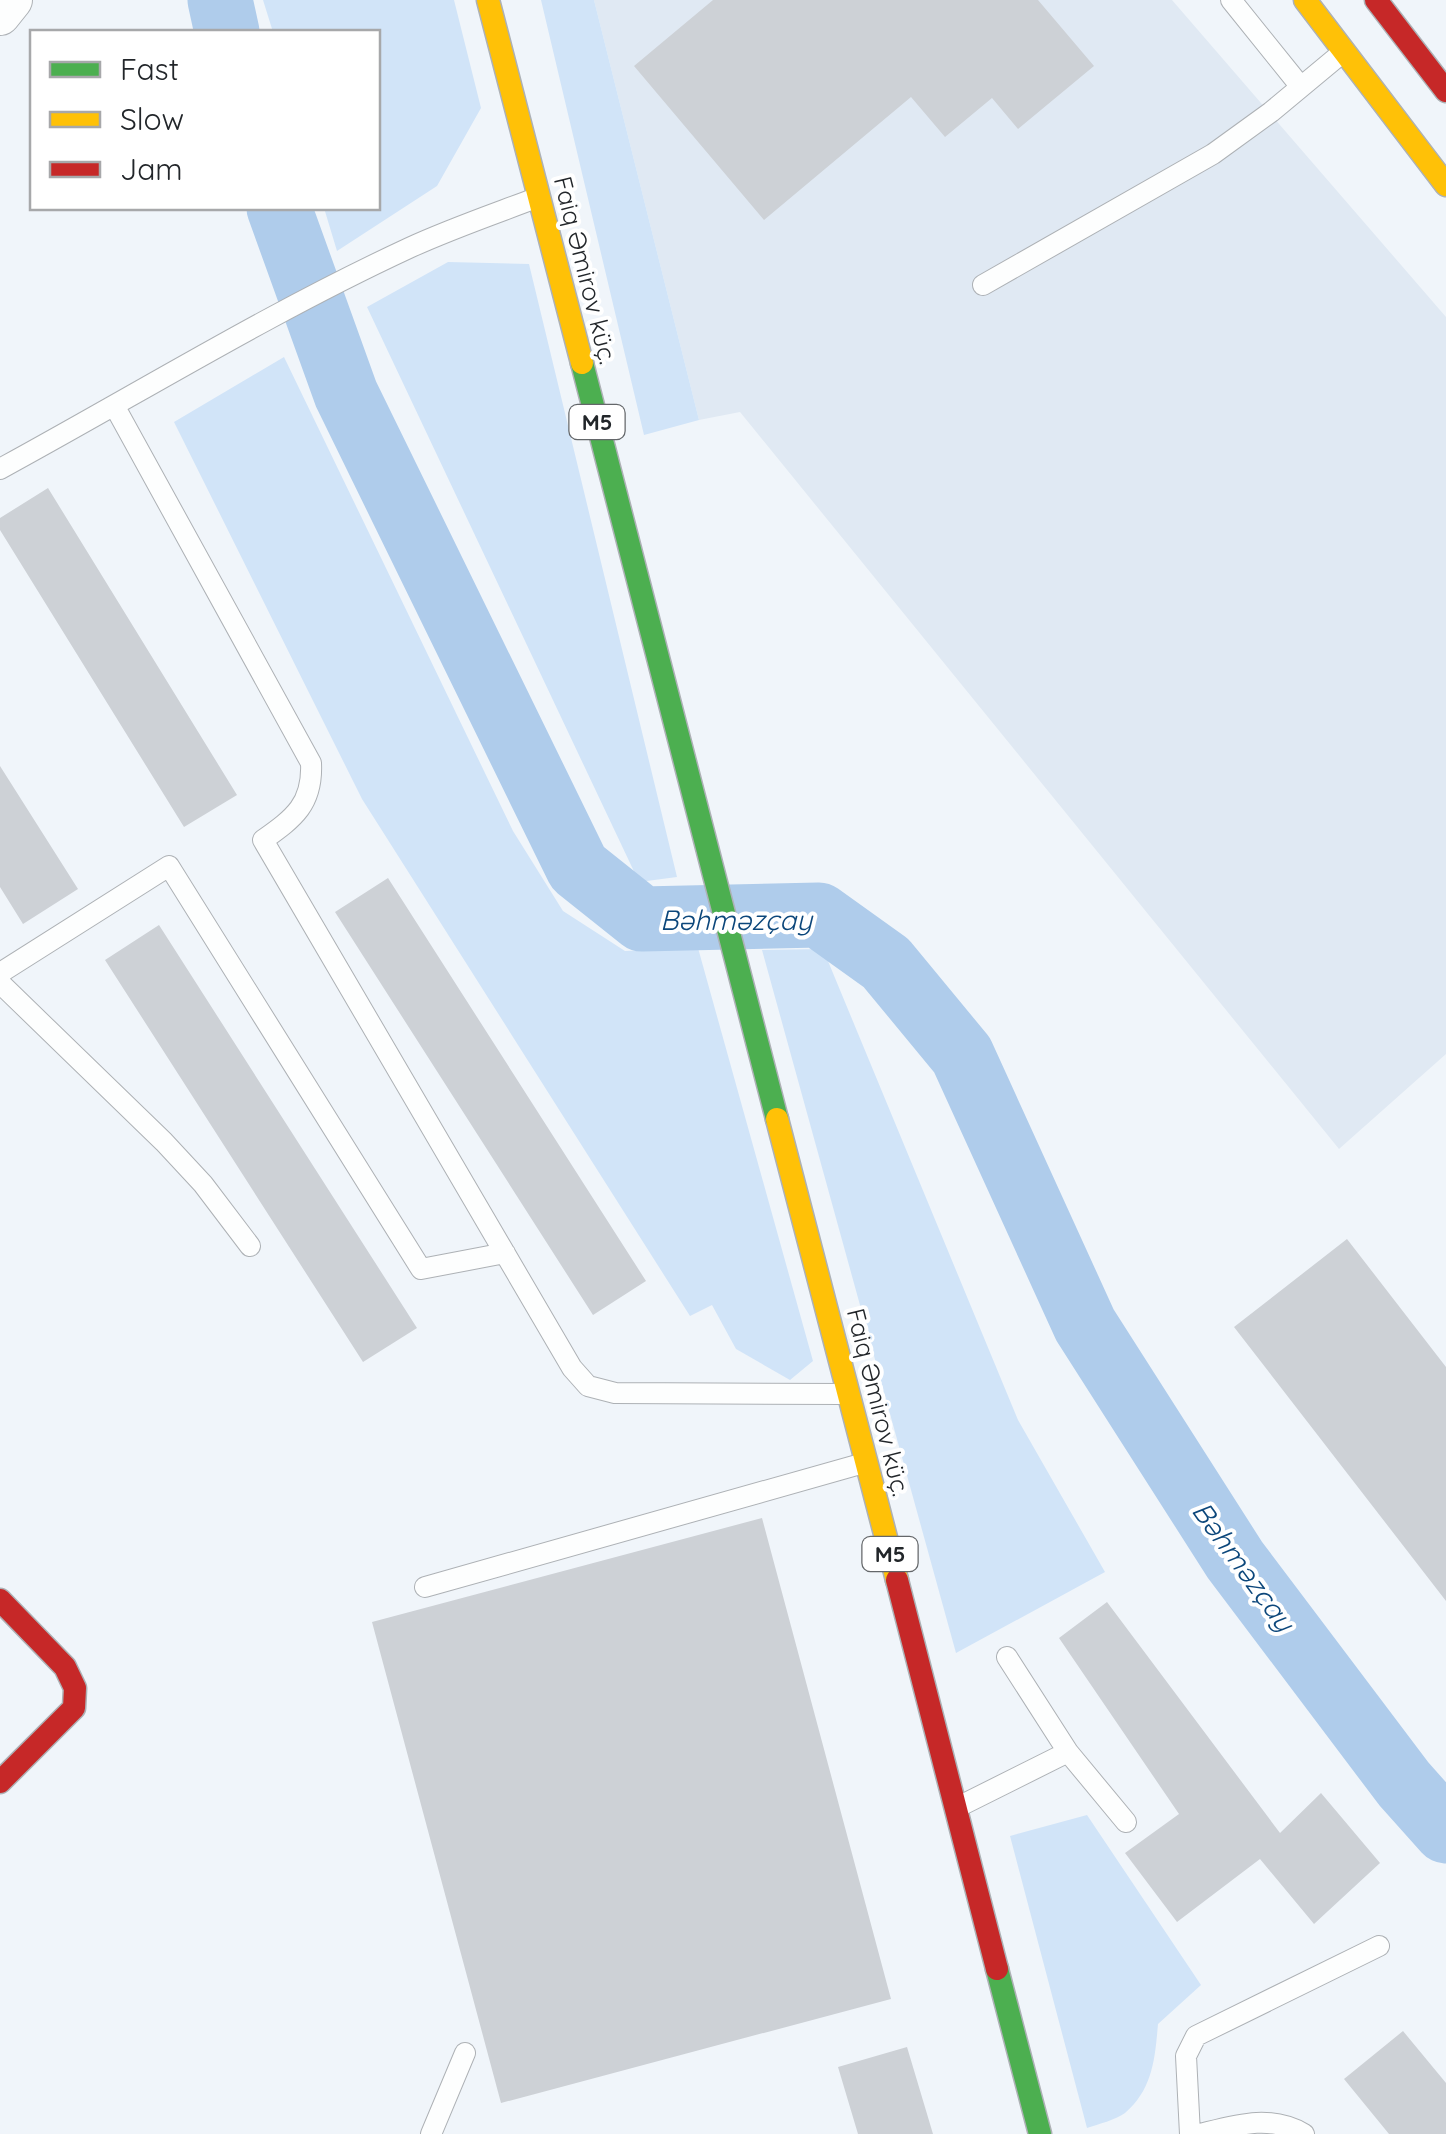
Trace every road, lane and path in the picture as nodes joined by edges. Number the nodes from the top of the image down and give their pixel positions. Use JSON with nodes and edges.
{"nodes":[{"id":1,"x":12,"y":0,"type":"edge"},
{"id":2,"x":488,"y":0,"type":"edge"},
{"id":3,"x":1231,"y":0,"type":"edge"},
{"id":4,"x":1304,"y":0,"type":"edge"},
{"id":5,"x":1376,"y":0,"type":"edge"},
{"id":6,"x":0,"y":15,"type":"edge"},
{"id":7,"x":1343,"y":51,"type":"junction"},
{"id":8,"x":1301,"y":87,"type":"junction"},
{"id":9,"x":1446,"y":91,"type":"edge"},
{"id":10,"x":1446,"y":185,"type":"edge"},
{"id":11,"x":538,"y":197,"type":"junction"},
{"id":12,"x":983,"y":285,"type":"dead end"},
{"id":13,"x":115,"y":407,"type":"junction"},
{"id":14,"x":0,"y":469,"type":"edge"},
{"id":15,"x":0,"y":973,"type":"edge"},
{"id":16,"x":0,"y":983,"type":"edge"},
{"id":17,"x":250,"y":1246,"type":"dead end"},
{"id":18,"x":505,"y":1253,"type":"junction"},
{"id":19,"x":849,"y":1394,"type":"junction"},
{"id":20,"x":866,"y":1463,"type":"junction"},
{"id":21,"x":425,"y":1587,"type":"dead end"},
{"id":22,"x":0,"y":1600,"type":"edge"},
{"id":23,"x":1007,"y":1657,"type":"dead end"},
{"id":24,"x":1068,"y":1752,"type":"junction"},
{"id":25,"x":0,"y":1782,"type":"edge"},
{"id":26,"x":956,"y":1808,"type":"junction"},
{"id":27,"x":1126,"y":1822,"type":"dead end"},
{"id":28,"x":1379,"y":1946,"type":"dead end"},
{"id":29,"x":465,"y":2053,"type":"dead end"},
{"id":30,"x":431,"y":2134,"type":"edge"},
{"id":31,"x":1040,"y":2134,"type":"edge"},
{"id":32,"x":1190,"y":2134,"type":"edge"},
{"id":33,"x":1200,"y":2134,"type":"edge"},
{"id":34,"x":1304,"y":2134,"type":"edge"}],
"edges":[{"from":1,"to":6,"type":"street"},
{"from":2,"to":11,"type":"main road","name":"Faiq Əmirov küç.","number":"M5"},
{"from":3,"to":8,"type":"lane"},
{"from":4,"to":7,"type":"main road"},
{"from":5,"to":9,"type":"main road"},
{"from":7,"to":8,"type":"lane"},
{"from":7,"to":10,"type":"main road"},
{"from":8,"to":12,"type":"lane"},
{"from":11,"to":13,"type":"lane"},
{"from":11,"to":19,"type":"main road","name":"Faiq Əmirov küç.","number":"M5"},
{"from":13,"to":14,"type":"lane"},
{"from":13,"to":18,"type":"lane"},
{"from":15,"to":18,"type":"lane"},
{"from":16,"to":17,"type":"lane"},
{"from":18,"to":19,"type":"lane"},
{"from":19,"to":20,"type":"main road","name":"Faiq Əmirov küç.","number":"M5"},
{"from":20,"to":21,"type":"lane"},
{"from":20,"to":26,"type":"main road","name":"Faiq Əmirov küç.","number":"M5"},
{"from":22,"to":25,"type":"main road"},
{"from":23,"to":24,"type":"lane"},
{"from":24,"to":26,"type":"lane"},
{"from":24,"to":27,"type":"lane"},
{"from":26,"to":31,"type":"main road","name":"Faiq Əmirov küç.","number":"M5"},
{"from":28,"to":32,"type":"lane"},
{"from":29,"to":30,"type":"lane"},
{"from":33,"to":34,"type":"lane"}]}
